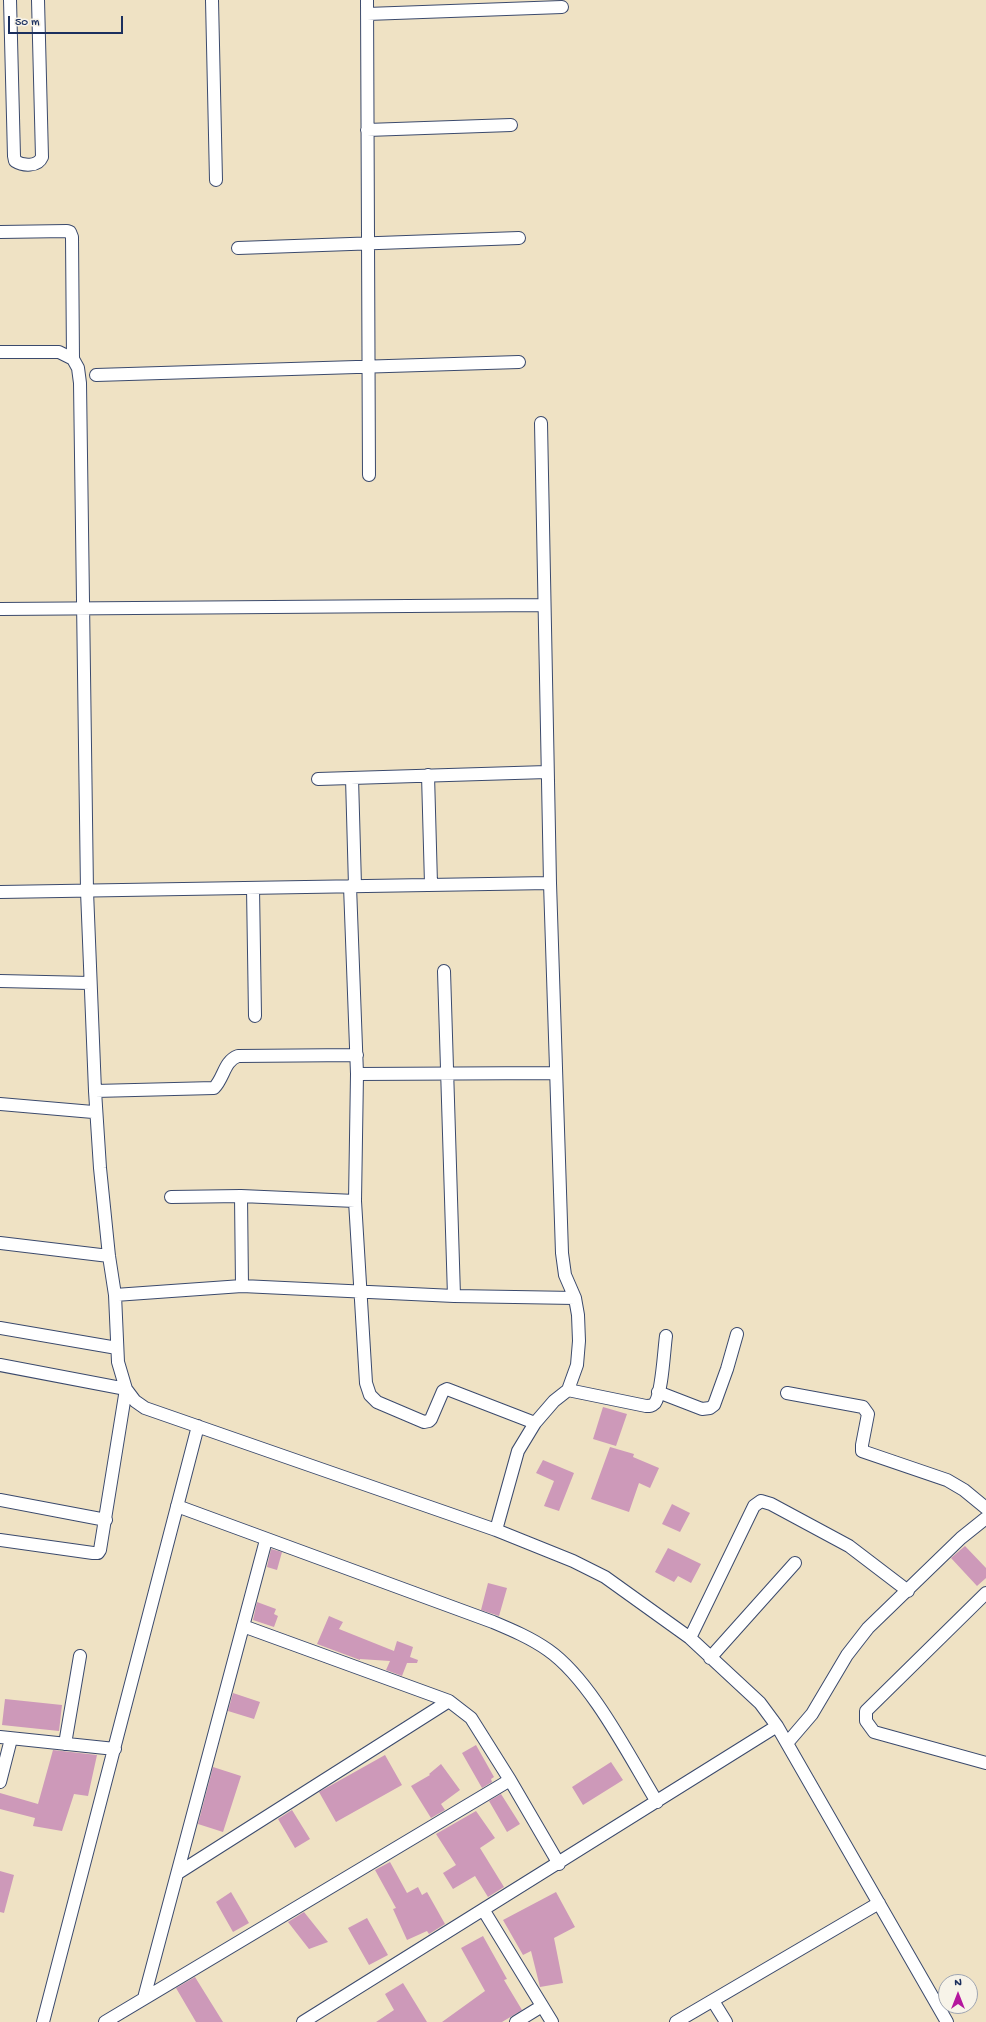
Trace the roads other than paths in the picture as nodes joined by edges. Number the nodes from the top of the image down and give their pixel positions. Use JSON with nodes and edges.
{"nodes":[{"id":1,"x":10,"y":0,"type":"edge"},
{"id":2,"x":38,"y":0,"type":"edge"},
{"id":3,"x":212,"y":0,"type":"edge"},
{"id":4,"x":367,"y":0,"type":"edge"},
{"id":5,"x":562,"y":7,"type":"dead end"},
{"id":6,"x":367,"y":14,"type":"junction"},
{"id":7,"x":511,"y":125,"type":"dead end"},
{"id":8,"x":367,"y":130,"type":"junction"},
{"id":9,"x":216,"y":180,"type":"dead end"},
{"id":10,"x":0,"y":232,"type":"edge"},
{"id":11,"x":518,"y":238,"type":"dead end"},
{"id":12,"x":368,"y":243,"type":"junction"},
{"id":13,"x":238,"y":248,"type":"dead end"},
{"id":14,"x":0,"y":352,"type":"edge"},
{"id":15,"x":73,"y":359,"type":"junction"},
{"id":16,"x":518,"y":362,"type":"dead end"},
{"id":17,"x":368,"y":368,"type":"junction"},
{"id":18,"x":96,"y":375,"type":"dead end"},
{"id":19,"x":541,"y":423,"type":"dead end"},
{"id":20,"x":369,"y":475,"type":"dead end"},
{"id":21,"x":544,"y":605,"type":"junction"},
{"id":22,"x":82,"y":607,"type":"junction"},
{"id":23,"x":0,"y":610,"type":"edge"},
{"id":24,"x":547,"y":772,"type":"junction"},
{"id":25,"x":428,"y":775,"type":"junction"},
{"id":26,"x":352,"y":778,"type":"junction"},
{"id":27,"x":318,"y":779,"type":"dead end"},
{"id":28,"x":550,"y":883,"type":"junction"},
{"id":29,"x":432,"y":884,"type":"junction"},
{"id":30,"x":352,"y":886,"type":"junction"},
{"id":31,"x":253,"y":888,"type":"junction"},
{"id":32,"x":87,"y":891,"type":"junction"},
{"id":33,"x":0,"y":892,"type":"edge"},
{"id":34,"x":444,"y":971,"type":"dead end"},
{"id":35,"x":0,"y":981,"type":"edge"},
{"id":36,"x":90,"y":983,"type":"junction"},
{"id":37,"x":255,"y":1016,"type":"dead end"},
{"id":38,"x":357,"y":1055,"type":"junction"},
{"id":39,"x":448,"y":1073,"type":"junction"},
{"id":40,"x":556,"y":1073,"type":"junction"},
{"id":41,"x":357,"y":1074,"type":"junction"},
{"id":42,"x":95,"y":1091,"type":"junction"},
{"id":43,"x":0,"y":1104,"type":"edge"},
{"id":44,"x":94,"y":1112,"type":"dead end"},
{"id":45,"x":241,"y":1196,"type":"junction"},
{"id":46,"x":171,"y":1197,"type":"dead end"},
{"id":47,"x":355,"y":1201,"type":"junction"},
{"id":48,"x":0,"y":1243,"type":"edge"},
{"id":49,"x":109,"y":1256,"type":"junction"},
{"id":50,"x":242,"y":1286,"type":"junction"},
{"id":51,"x":361,"y":1292,"type":"junction"},
{"id":52,"x":115,"y":1295,"type":"junction"},
{"id":53,"x":454,"y":1296,"type":"junction"},
{"id":54,"x":575,"y":1298,"type":"junction"},
{"id":55,"x":0,"y":1328,"type":"edge"},
{"id":56,"x":737,"y":1334,"type":"dead end"},
{"id":57,"x":666,"y":1336,"type":"dead end"},
{"id":58,"x":117,"y":1348,"type":"junction"},
{"id":59,"x":0,"y":1365,"type":"edge"},
{"id":60,"x":126,"y":1389,"type":"junction"},
{"id":61,"x":568,"y":1390,"type":"junction"},
{"id":62,"x":658,"y":1392,"type":"junction"},
{"id":63,"x":786,"y":1393,"type":"dead end"},
{"id":64,"x":535,"y":1423,"type":"junction"},
{"id":65,"x":198,"y":1426,"type":"junction"},
{"id":66,"x":0,"y":1500,"type":"edge"},
{"id":67,"x":177,"y":1506,"type":"junction"},
{"id":68,"x":986,"y":1508,"type":"edge"},
{"id":69,"x":986,"y":1518,"type":"edge"},
{"id":70,"x":106,"y":1520,"type":"junction"},
{"id":71,"x":496,"y":1530,"type":"junction"},
{"id":72,"x":0,"y":1540,"type":"edge"},
{"id":73,"x":266,"y":1540,"type":"junction"},
{"id":74,"x":795,"y":1563,"type":"dead end"},
{"id":75,"x":908,"y":1591,"type":"junction"},
{"id":76,"x":986,"y":1593,"type":"edge"},
{"id":77,"x":243,"y":1626,"type":"junction"},
{"id":78,"x":690,"y":1638,"type":"junction"},
{"id":79,"x":80,"y":1656,"type":"dead end"},
{"id":80,"x":710,"y":1658,"type":"junction"},
{"id":81,"x":449,"y":1701,"type":"junction"},
{"id":82,"x":777,"y":1726,"type":"junction"},
{"id":83,"x":6,"y":1738,"type":"edge"},
{"id":84,"x":788,"y":1742,"type":"junction"},
{"id":85,"x":65,"y":1744,"type":"junction"},
{"id":86,"x":115,"y":1749,"type":"junction"},
{"id":87,"x":986,"y":1763,"type":"edge"},
{"id":88,"x":510,"y":1780,"type":"junction"},
{"id":89,"x":0,"y":1782,"type":"edge"},
{"id":90,"x":657,"y":1802,"type":"junction"},
{"id":91,"x":559,"y":1864,"type":"junction"},
{"id":92,"x":178,"y":1873,"type":"junction"},
{"id":93,"x":879,"y":1903,"type":"junction"},
{"id":94,"x":484,"y":1910,"type":"junction"},
{"id":95,"x":144,"y":1998,"type":"junction"},
{"id":96,"x":712,"y":2001,"type":"junction"},
{"id":97,"x":542,"y":2006,"type":"junction"},
{"id":98,"x":43,"y":2022,"type":"edge"},
{"id":99,"x":105,"y":2022,"type":"edge"},
{"id":100,"x":303,"y":2022,"type":"edge"},
{"id":101,"x":516,"y":2022,"type":"edge"},
{"id":102,"x":552,"y":2022,"type":"edge"},
{"id":103,"x":676,"y":2022,"type":"edge"},
{"id":104,"x":726,"y":2022,"type":"edge"},
{"id":105,"x":948,"y":2022,"type":"edge"}],
"edges":[{"from":1,"to":2,"type":"street"},
{"from":3,"to":9,"type":"street"},
{"from":4,"to":6,"type":"street"},
{"from":5,"to":6,"type":"street"},
{"from":6,"to":8,"type":"street"},
{"from":7,"to":8,"type":"street"},
{"from":8,"to":12,"type":"street"},
{"from":10,"to":15,"type":"street"},
{"from":11,"to":12,"type":"street"},
{"from":12,"to":13,"type":"street"},
{"from":12,"to":17,"type":"street"},
{"from":14,"to":15,"type":"street"},
{"from":15,"to":22,"type":"street"},
{"from":16,"to":17,"type":"street"},
{"from":17,"to":18,"type":"street"},
{"from":17,"to":20,"type":"street"},
{"from":19,"to":21,"type":"street"},
{"from":21,"to":22,"type":"street"},
{"from":21,"to":24,"type":"street"},
{"from":22,"to":23,"type":"street"},
{"from":22,"to":32,"type":"street"},
{"from":24,"to":25,"type":"street"},
{"from":24,"to":28,"type":"street"},
{"from":25,"to":26,"type":"street"},
{"from":25,"to":29,"type":"street"},
{"from":26,"to":27,"type":"street"},
{"from":26,"to":30,"type":"street"},
{"from":28,"to":29,"type":"street"},
{"from":28,"to":40,"type":"street"},
{"from":29,"to":30,"type":"street"},
{"from":30,"to":31,"type":"street"},
{"from":30,"to":38,"type":"street"},
{"from":31,"to":32,"type":"street"},
{"from":31,"to":37,"type":"street"},
{"from":32,"to":33,"type":"street"},
{"from":32,"to":36,"type":"street"},
{"from":34,"to":39,"type":"street"},
{"from":35,"to":36,"type":"street"},
{"from":36,"to":42,"type":"street"},
{"from":38,"to":41,"type":"street"},
{"from":38,"to":42,"type":"street"},
{"from":39,"to":40,"type":"street"},
{"from":39,"to":41,"type":"street"},
{"from":39,"to":53,"type":"street"},
{"from":40,"to":54,"type":"street"},
{"from":41,"to":47,"type":"street"},
{"from":42,"to":49,"type":"street"},
{"from":43,"to":44,"type":"street"},
{"from":45,"to":46,"type":"street"},
{"from":45,"to":47,"type":"street"},
{"from":45,"to":50,"type":"street"},
{"from":47,"to":51,"type":"street"},
{"from":48,"to":49,"type":"street"},
{"from":49,"to":52,"type":"street"},
{"from":50,"to":51,"type":"street"},
{"from":50,"to":52,"type":"street"},
{"from":51,"to":53,"type":"street"},
{"from":51,"to":64,"type":"street"},
{"from":52,"to":58,"type":"street"},
{"from":53,"to":54,"type":"street"},
{"from":54,"to":61,"type":"street"},
{"from":55,"to":58,"type":"street"},
{"from":56,"to":62,"type":"street"},
{"from":57,"to":62,"type":"street"},
{"from":58,"to":60,"type":"street"},
{"from":59,"to":60,"type":"street"},
{"from":60,"to":65,"type":"street"},
{"from":60,"to":70,"type":"street"},
{"from":61,"to":62,"type":"street"},
{"from":61,"to":64,"type":"street"},
{"from":63,"to":68,"type":"street"},
{"from":64,"to":71,"type":"street"},
{"from":65,"to":67,"type":"street"},
{"from":65,"to":71,"type":"street"},
{"from":66,"to":70,"type":"street"},
{"from":67,"to":73,"type":"street"},
{"from":67,"to":86,"type":"street"},
{"from":69,"to":75,"type":"street"},
{"from":70,"to":72,"type":"street"},
{"from":71,"to":78,"type":"street"},
{"from":73,"to":77,"type":"street"},
{"from":73,"to":90,"type":"street"},
{"from":74,"to":80,"type":"street"},
{"from":75,"to":78,"type":"street"},
{"from":75,"to":84,"type":"street"},
{"from":76,"to":87,"type":"street"},
{"from":77,"to":81,"type":"street"},
{"from":77,"to":92,"type":"street"},
{"from":78,"to":80,"type":"street"},
{"from":79,"to":85,"type":"street"},
{"from":80,"to":82,"type":"street"},
{"from":81,"to":88,"type":"street"},
{"from":81,"to":92,"type":"street"},
{"from":82,"to":84,"type":"street"},
{"from":82,"to":90,"type":"street"},
{"from":83,"to":85,"type":"street"},
{"from":83,"to":89,"type":"street"},
{"from":84,"to":93,"type":"street"},
{"from":85,"to":86,"type":"street"},
{"from":86,"to":98,"type":"street"},
{"from":88,"to":91,"type":"street"},
{"from":88,"to":95,"type":"street"},
{"from":90,"to":91,"type":"street"},
{"from":91,"to":94,"type":"street"},
{"from":92,"to":95,"type":"street"},
{"from":93,"to":96,"type":"street"},
{"from":93,"to":105,"type":"street"},
{"from":94,"to":97,"type":"street"},
{"from":94,"to":100,"type":"street"},
{"from":95,"to":99,"type":"street"},
{"from":96,"to":103,"type":"street"},
{"from":96,"to":104,"type":"street"},
{"from":97,"to":101,"type":"street"},
{"from":97,"to":102,"type":"street"}]}
